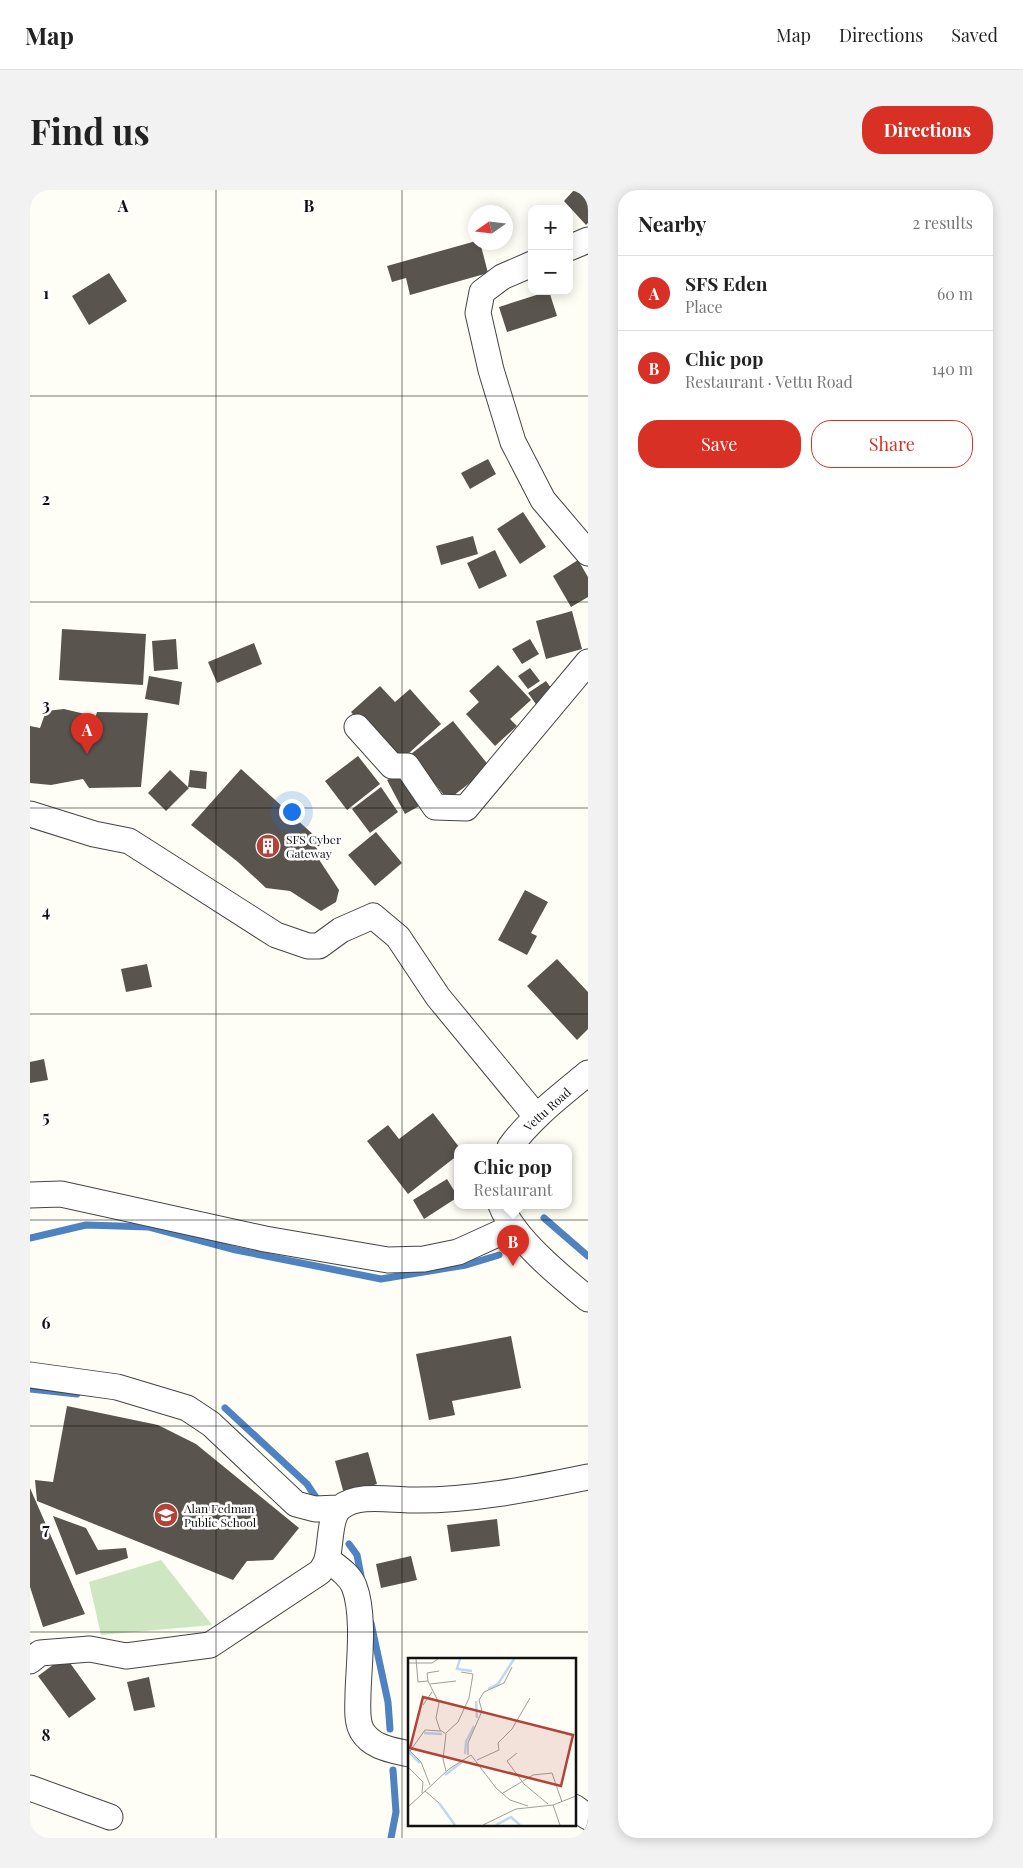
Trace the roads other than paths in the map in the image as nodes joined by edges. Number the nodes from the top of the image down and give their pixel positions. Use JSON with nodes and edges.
{"nodes":[{"id":1,"x":588,"y":240,"type":"edge"},
{"id":2,"x":573,"y":246,"type":"edge"},
{"id":3,"x":528,"y":266,"type":"edge"},
{"id":4,"x":588,"y":553,"type":"edge"},
{"id":5,"x":588,"y":662,"type":"edge"},
{"id":6,"x":357,"y":727,"type":"dead end"},
{"id":7,"x":30,"y":814,"type":"edge"},
{"id":8,"x":588,"y":1073,"type":"edge"},
{"id":9,"x":536,"y":1116,"type":"junction"},
{"id":10,"x":512,"y":1144,"type":"edge"},
{"id":11,"x":30,"y":1194,"type":"edge"},
{"id":12,"x":503,"y":1209,"type":"edge"},
{"id":13,"x":513,"y":1227,"type":"junction"},
{"id":14,"x":588,"y":1299,"type":"edge"},
{"id":15,"x":30,"y":1376,"type":"edge"},
{"id":16,"x":588,"y":1477,"type":"edge"},
{"id":17,"x":338,"y":1508,"type":"junction"},
{"id":18,"x":327,"y":1559,"type":"junction"},
{"id":19,"x":30,"y":1661,"type":"edge"},
{"id":20,"x":408,"y":1754,"type":"edge"},
{"id":21,"x":30,"y":1788,"type":"edge"},
{"id":22,"x":576,"y":1808,"type":"edge"},
{"id":23,"x":110,"y":1817,"type":"dead end"},
{"id":24,"x":588,"y":1817,"type":"edge"}],
"edges":[{"from":1,"to":2,"type":"street"},
{"from":3,"to":4,"type":"street"},
{"from":5,"to":6,"type":"street"},
{"from":7,"to":9,"type":"street"},
{"from":8,"to":9,"type":"street","name":"Vettu Road"},
{"from":9,"to":10,"type":"street","name":"Vettu Road"},
{"from":11,"to":13,"type":"street"},
{"from":12,"to":13,"type":"street"},
{"from":13,"to":14,"type":"street"},
{"from":15,"to":17,"type":"street"},
{"from":16,"to":17,"type":"street"},
{"from":17,"to":18,"type":"street"},
{"from":18,"to":19,"type":"street"},
{"from":18,"to":20,"type":"street"},
{"from":21,"to":23,"type":"street"},
{"from":22,"to":24,"type":"street"}]}
